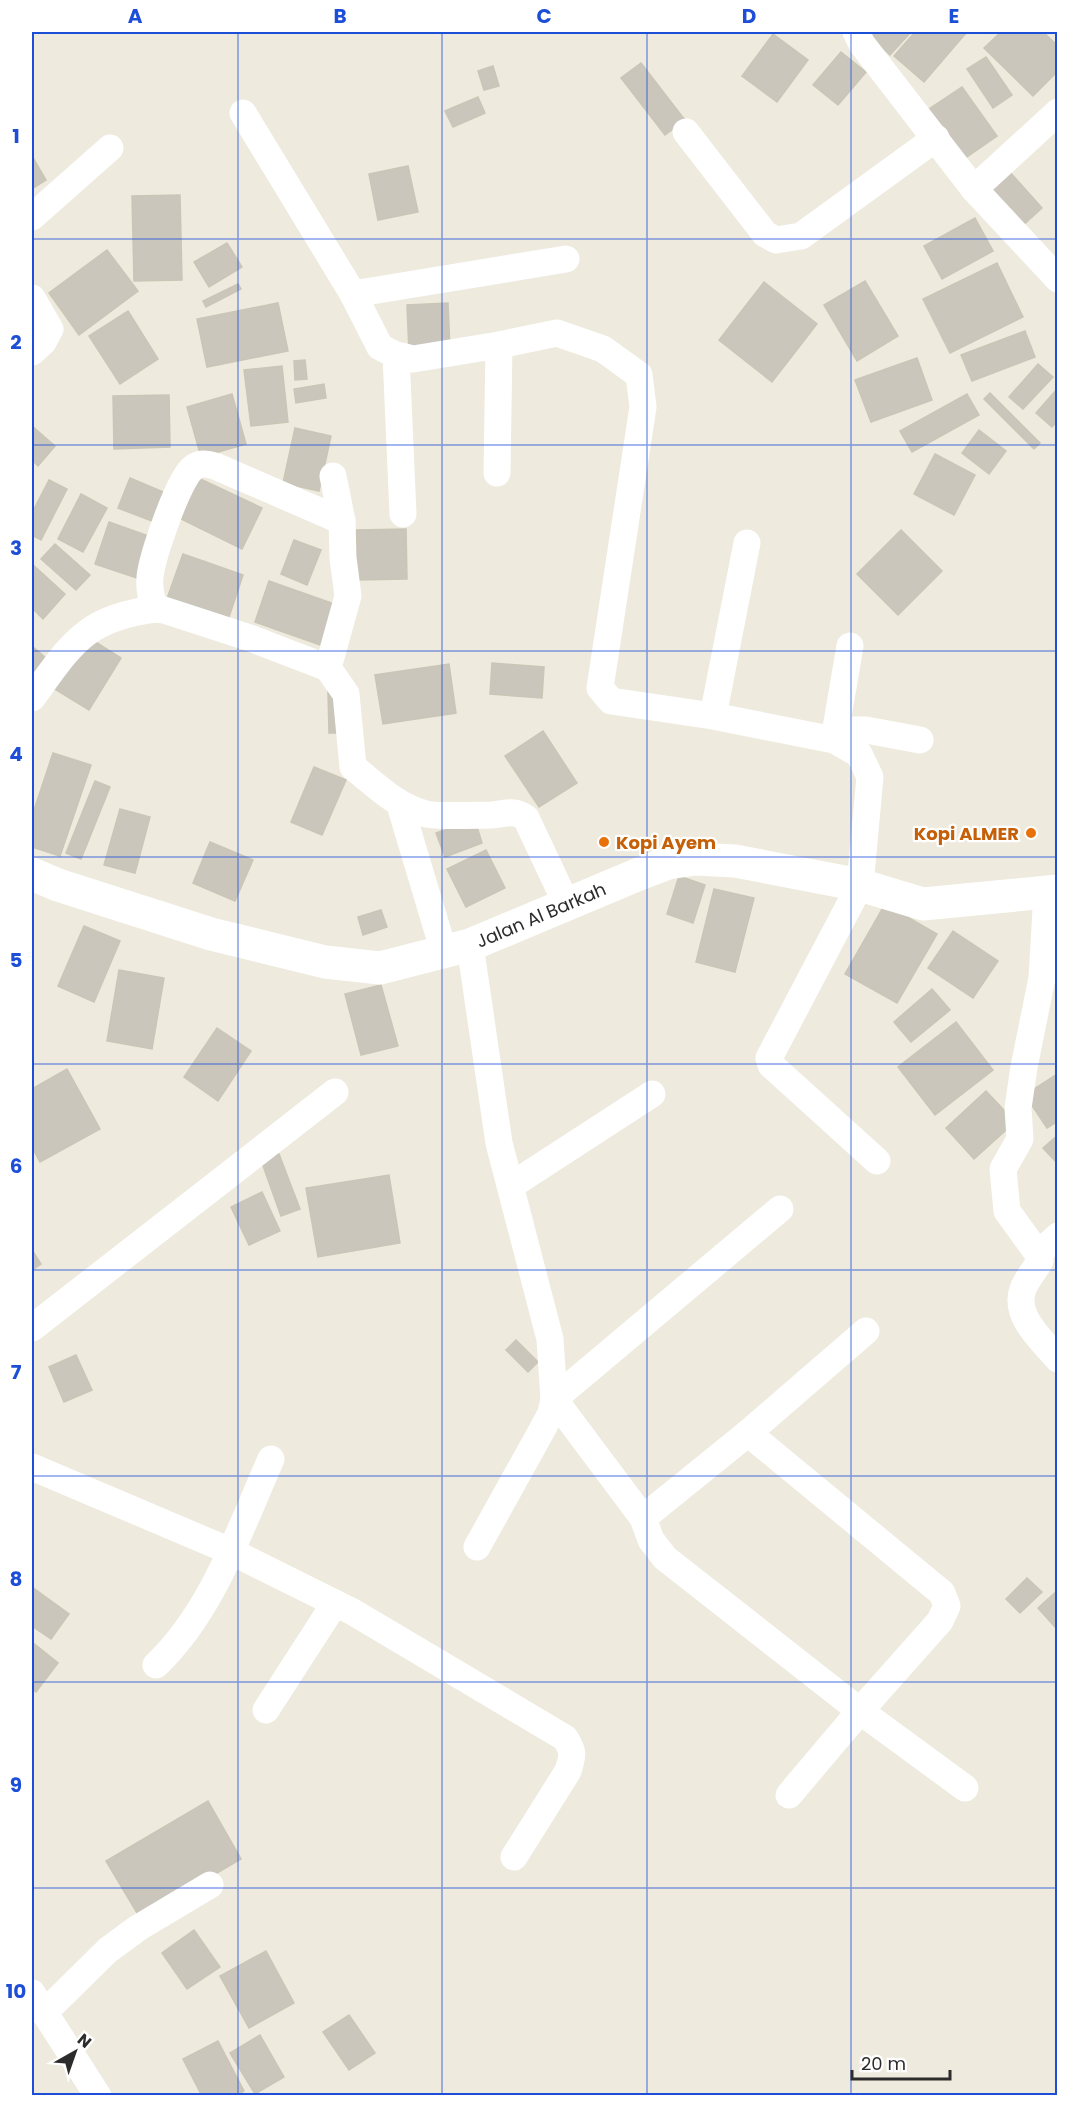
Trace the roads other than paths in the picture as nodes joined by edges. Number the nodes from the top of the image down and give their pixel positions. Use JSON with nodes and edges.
{"nodes":[{"id":1,"x":855,"y":32,"type":"edge"},
{"id":2,"x":1058,"y":112,"type":"edge"},
{"id":3,"x":243,"y":113,"type":"dead end"},
{"id":4,"x":686,"y":132,"type":"dead end"},
{"id":5,"x":936,"y":138,"type":"junction"},
{"id":6,"x":110,"y":148,"type":"dead end"},
{"id":7,"x":974,"y":189,"type":"junction"},
{"id":8,"x":32,"y":217,"type":"edge"},
{"id":9,"x":566,"y":259,"type":"dead end"},
{"id":10,"x":1058,"y":279,"type":"edge"},
{"id":11,"x":353,"y":294,"type":"junction"},
{"id":12,"x":32,"y":298,"type":"edge"},
{"id":13,"x":499,"y":345,"type":"junction"},
{"id":14,"x":32,"y":352,"type":"edge"},
{"id":15,"x":396,"y":355,"type":"junction"},
{"id":16,"x":497,"y":473,"type":"dead end"},
{"id":17,"x":333,"y":476,"type":"dead end"},
{"id":18,"x":403,"y":514,"type":"dead end"},
{"id":19,"x":342,"y":520,"type":"junction"},
{"id":20,"x":747,"y":543,"type":"dead end"},
{"id":21,"x":155,"y":609,"type":"junction"},
{"id":22,"x":850,"y":646,"type":"dead end"},
{"id":23,"x":328,"y":668,"type":"junction"},
{"id":24,"x":32,"y":698,"type":"edge"},
{"id":25,"x":713,"y":716,"type":"junction"},
{"id":26,"x":834,"y":740,"type":"junction"},
{"id":27,"x":920,"y":740,"type":"dead end"},
{"id":28,"x":400,"y":804,"type":"junction"},
{"id":29,"x":32,"y":874,"type":"edge"},
{"id":30,"x":860,"y":885,"type":"junction"},
{"id":31,"x":1052,"y":891,"type":"edge"},
{"id":32,"x":566,"y":903,"type":"junction"},
{"id":33,"x":457,"y":948,"type":"junction"},
{"id":34,"x":335,"y":1092,"type":"dead end"},
{"id":35,"x":652,"y":1094,"type":"dead end"},
{"id":36,"x":877,"y":1161,"type":"dead end"},
{"id":37,"x":512,"y":1185,"type":"junction"},
{"id":38,"x":780,"y":1209,"type":"dead end"},
{"id":39,"x":1048,"y":1245,"type":"edge"},
{"id":40,"x":32,"y":1328,"type":"edge"},
{"id":41,"x":866,"y":1331,"type":"dead end"},
{"id":42,"x":1058,"y":1359,"type":"edge"},
{"id":43,"x":554,"y":1399,"type":"junction"},
{"id":44,"x":748,"y":1433,"type":"junction"},
{"id":45,"x":271,"y":1459,"type":"dead end"},
{"id":46,"x":32,"y":1467,"type":"edge"},
{"id":47,"x":643,"y":1518,"type":"junction"},
{"id":48,"x":477,"y":1547,"type":"dead end"},
{"id":49,"x":230,"y":1551,"type":"junction"},
{"id":50,"x":335,"y":1604,"type":"junction"},
{"id":51,"x":156,"y":1665,"type":"dead end"},
{"id":52,"x":266,"y":1710,"type":"dead end"},
{"id":53,"x":860,"y":1711,"type":"junction"},
{"id":54,"x":965,"y":1788,"type":"dead end"},
{"id":55,"x":789,"y":1795,"type":"dead end"},
{"id":56,"x":514,"y":1857,"type":"dead end"},
{"id":57,"x":210,"y":1886,"type":"dead end"},
{"id":58,"x":38,"y":2003,"type":"edge"},
{"id":59,"x":98,"y":2096,"type":"edge"}],
"edges":[{"from":1,"to":5,"type":"street"},
{"from":2,"to":7,"type":"street"},
{"from":3,"to":11,"type":"street"},
{"from":4,"to":5,"type":"street"},
{"from":5,"to":7,"type":"street"},
{"from":6,"to":8,"type":"street"},
{"from":7,"to":10,"type":"street"},
{"from":9,"to":11,"type":"street"},
{"from":11,"to":15,"type":"street"},
{"from":12,"to":14,"type":"street"},
{"from":13,"to":15,"type":"street"},
{"from":13,"to":16,"type":"street"},
{"from":13,"to":25,"type":"street"},
{"from":15,"to":18,"type":"street"},
{"from":17,"to":19,"type":"street"},
{"from":19,"to":21,"type":"street"},
{"from":19,"to":23,"type":"street"},
{"from":20,"to":25,"type":"street"},
{"from":21,"to":23,"type":"street"},
{"from":21,"to":24,"type":"street"},
{"from":22,"to":26,"type":"street"},
{"from":23,"to":28,"type":"street"},
{"from":25,"to":26,"type":"street"},
{"from":26,"to":27,"type":"street"},
{"from":26,"to":30,"type":"street"},
{"from":28,"to":32,"type":"street"},
{"from":28,"to":33,"type":"street"},
{"from":29,"to":33,"type":"street","name":"Jalan Al Barkah"},
{"from":30,"to":31,"type":"street","name":"Jalan Al Barkah"},
{"from":30,"to":32,"type":"street","name":"Jalan Al Barkah"},
{"from":30,"to":36,"type":"street"},
{"from":31,"to":39,"type":"street"},
{"from":32,"to":33,"type":"street","name":"Jalan Al Barkah"},
{"from":33,"to":37,"type":"street"},
{"from":34,"to":40,"type":"street"},
{"from":35,"to":37,"type":"street"},
{"from":37,"to":43,"type":"street"},
{"from":38,"to":43,"type":"street"},
{"from":39,"to":42,"type":"street"},
{"from":41,"to":44,"type":"street"},
{"from":43,"to":47,"type":"street"},
{"from":43,"to":48,"type":"street"},
{"from":44,"to":47,"type":"street"},
{"from":44,"to":53,"type":"street"},
{"from":45,"to":49,"type":"street"},
{"from":46,"to":49,"type":"street"},
{"from":47,"to":53,"type":"street"},
{"from":49,"to":50,"type":"street"},
{"from":49,"to":51,"type":"street"},
{"from":50,"to":52,"type":"street"},
{"from":50,"to":56,"type":"street"},
{"from":53,"to":54,"type":"street"},
{"from":53,"to":55,"type":"street"},
{"from":57,"to":58,"type":"street"},
{"from":58,"to":59,"type":"street"}]}
